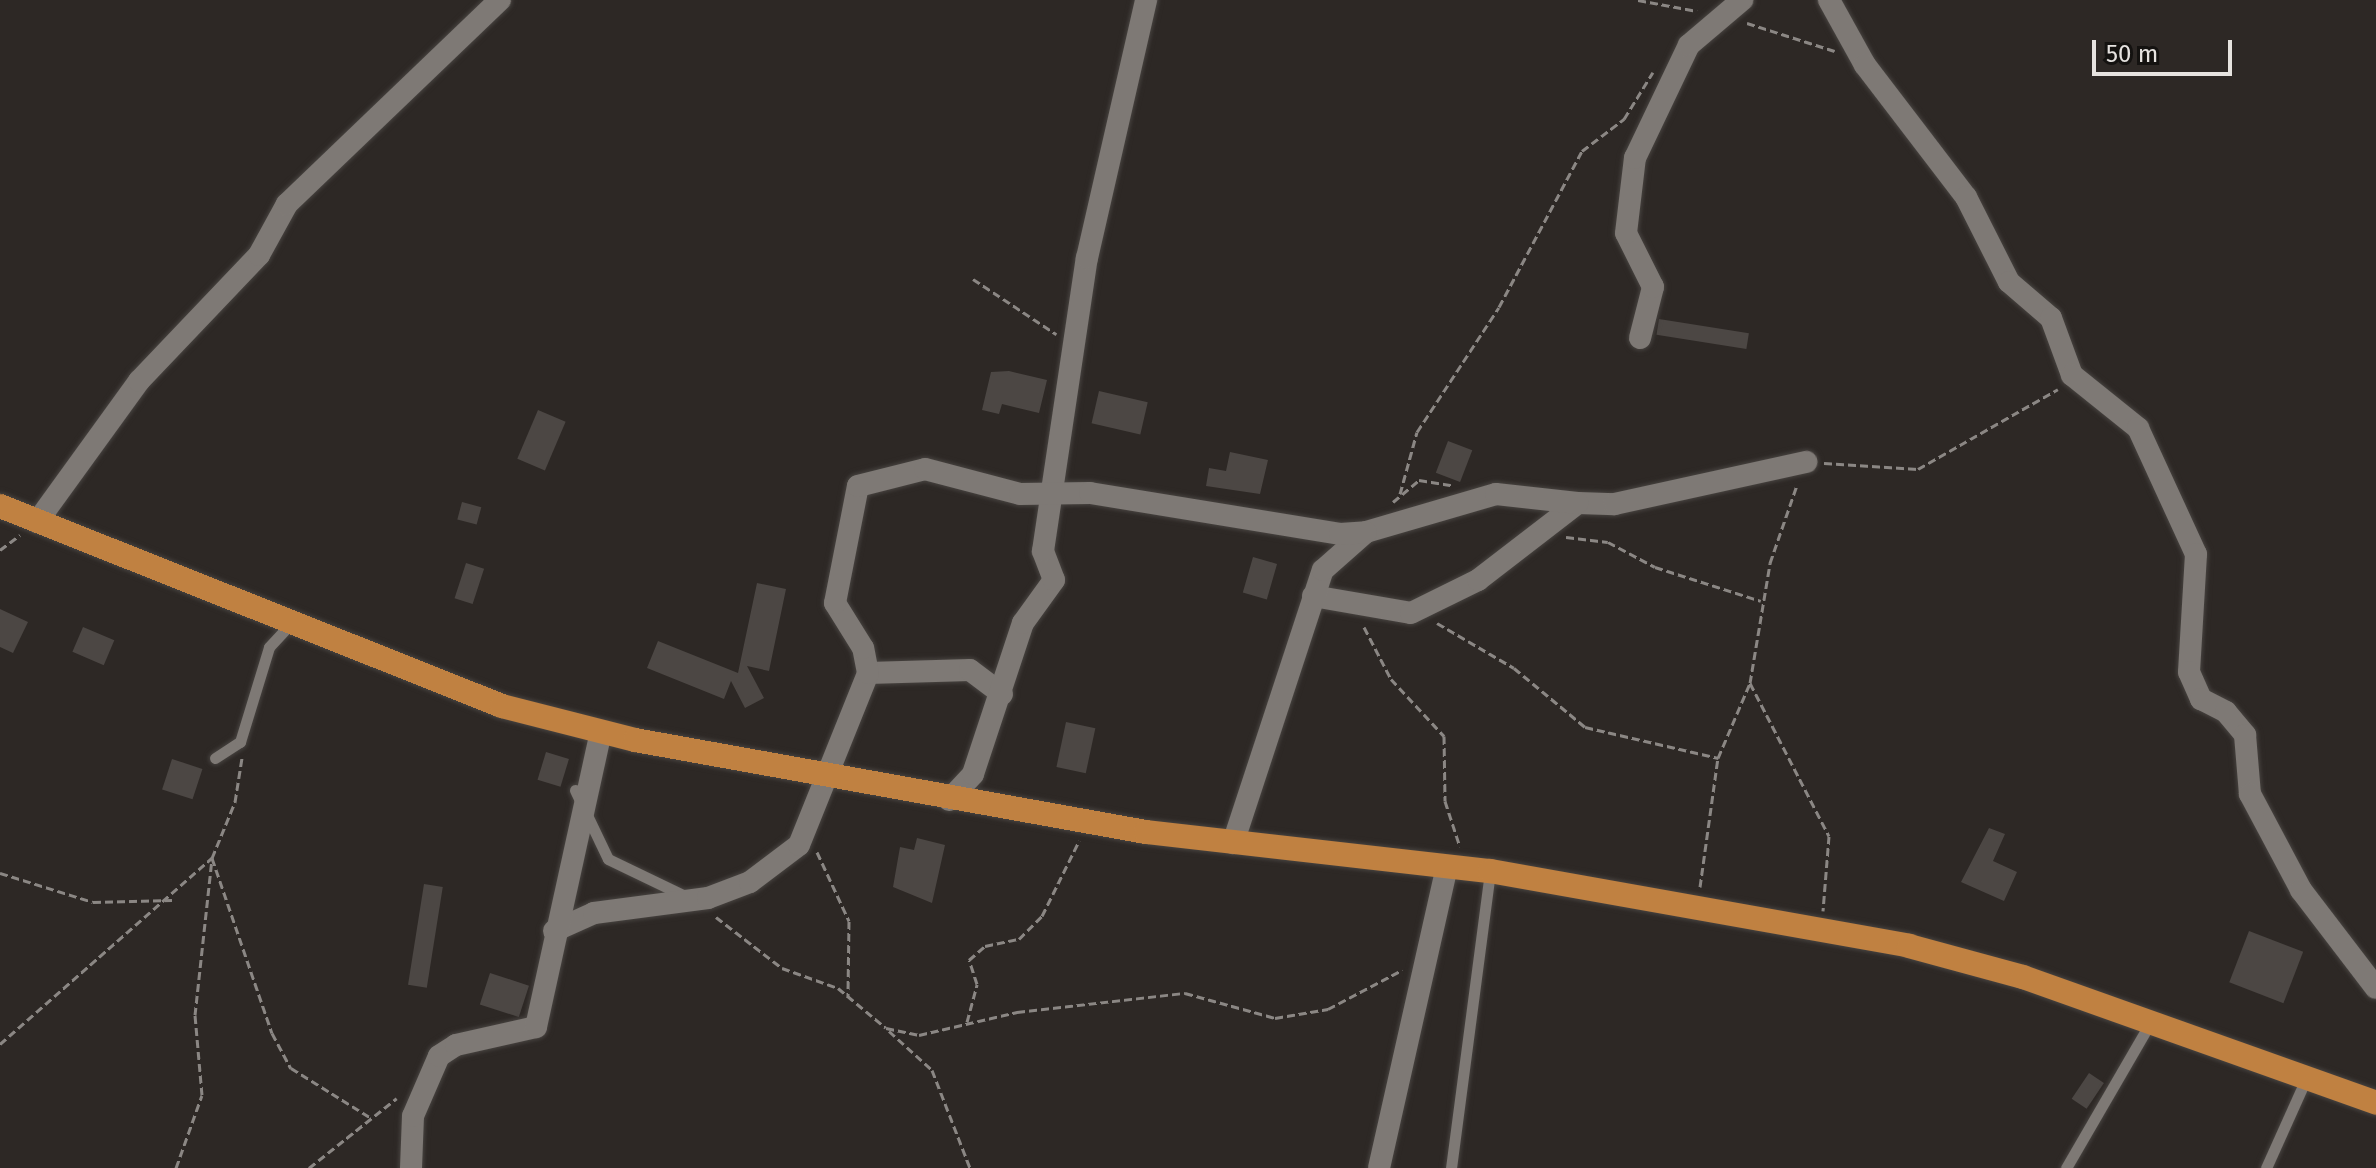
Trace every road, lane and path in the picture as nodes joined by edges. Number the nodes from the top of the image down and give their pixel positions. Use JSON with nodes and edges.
{"nodes":[{"id":1,"x":500,"y":0,"type":"edge"},
{"id":2,"x":1146,"y":0,"type":"edge"},
{"id":3,"x":1638,"y":0,"type":"edge"},
{"id":4,"x":1742,"y":0,"type":"edge"},
{"id":5,"x":1829,"y":0,"type":"edge"},
{"id":6,"x":1719,"y":17,"type":"junction"},
{"id":7,"x":1689,"y":45,"type":"junction"},
{"id":8,"x":1861,"y":58,"type":"junction"},
{"id":9,"x":973,"y":279,"type":"dead end"},
{"id":10,"x":1640,"y":338,"type":"dead end"},
{"id":11,"x":1074,"y":344,"type":"junction"},
{"id":12,"x":2080,"y":381,"type":"junction"},
{"id":13,"x":1806,"y":462,"type":"junction"},
{"id":14,"x":1400,"y":494,"type":"dead end"},
{"id":15,"x":1053,"y":497,"type":"junction"},
{"id":16,"x":1578,"y":503,"type":"junction"},
{"id":17,"x":0,"y":506,"type":"edge"},
{"id":18,"x":37,"y":522,"type":"junction"},
{"id":19,"x":1366,"y":532,"type":"junction"},
{"id":20,"x":1539,"y":533,"type":"junction"},
{"id":21,"x":1313,"y":596,"type":"junction"},
{"id":22,"x":1761,"y":601,"type":"junction"},
{"id":23,"x":1353,"y":606,"type":"junction"},
{"id":24,"x":1411,"y":613,"type":"junction"},
{"id":25,"x":294,"y":620,"type":"junction"},
{"id":26,"x":868,"y":673,"type":"junction"},
{"id":27,"x":1750,"y":683,"type":"junction"},
{"id":28,"x":1002,"y":694,"type":"junction"},
{"id":29,"x":601,"y":732,"type":"junction"},
{"id":30,"x":240,"y":742,"type":"junction"},
{"id":31,"x":215,"y":758,"type":"dead end"},
{"id":32,"x":1718,"y":758,"type":"junction"},
{"id":33,"x":831,"y":781,"type":"junction"},
{"id":34,"x":949,"y":800,"type":"junction"},
{"id":35,"x":578,"y":801,"type":"junction"},
{"id":36,"x":811,"y":821,"type":"junction"},
{"id":37,"x":1087,"y":822,"type":"junction"},
{"id":38,"x":1233,"y":843,"type":"junction"},
{"id":39,"x":212,"y":858,"type":"junction"},
{"id":40,"x":1455,"y":868,"type":"junction"},
{"id":41,"x":1490,"y":871,"type":"junction"},
{"id":42,"x":0,"y":873,"type":"edge"},
{"id":43,"x":691,"y":899,"type":"junction"},
{"id":44,"x":172,"y":900,"type":"junction"},
{"id":45,"x":1697,"y":908,"type":"junction"},
{"id":46,"x":1819,"y":930,"type":"junction"},
{"id":47,"x":554,"y":931,"type":"junction"},
{"id":48,"x":1427,"y":957,"type":"junction"},
{"id":49,"x":2376,"y":988,"type":"edge"},
{"id":50,"x":848,"y":999,"type":"junction"},
{"id":51,"x":967,"y":1022,"type":"junction"},
{"id":52,"x":2150,"y":1023,"type":"junction"},
{"id":53,"x":886,"y":1028,"type":"junction"},
{"id":54,"x":0,"y":1044,"type":"edge"},
{"id":55,"x":2307,"y":1078,"type":"junction"},
{"id":56,"x":423,"y":1081,"type":"junction"},
{"id":57,"x":2376,"y":1103,"type":"edge"},
{"id":58,"x":371,"y":1118,"type":"junction"},
{"id":59,"x":176,"y":1168,"type":"edge"},
{"id":60,"x":309,"y":1168,"type":"edge"},
{"id":61,"x":411,"y":1168,"type":"edge"},
{"id":62,"x":970,"y":1168,"type":"edge"},
{"id":63,"x":1379,"y":1168,"type":"edge"},
{"id":64,"x":1451,"y":1168,"type":"edge"},
{"id":65,"x":2066,"y":1168,"type":"edge"},
{"id":66,"x":2266,"y":1168,"type":"edge"}],
"edges":[{"from":1,"to":18,"type":"street"},
{"from":2,"to":11,"type":"street"},
{"from":3,"to":6,"type":"path"},
{"from":4,"to":6,"type":"street"},
{"from":5,"to":8,"type":"street"},
{"from":6,"to":7,"type":"street"},
{"from":6,"to":8,"type":"path"},
{"from":7,"to":10,"type":"street"},
{"from":7,"to":14,"type":"path"},
{"from":8,"to":12,"type":"street"},
{"from":9,"to":11,"type":"path"},
{"from":11,"to":15,"type":"street"},
{"from":12,"to":13,"type":"path"},
{"from":12,"to":49,"type":"street"},
{"from":13,"to":16,"type":"street"},
{"from":13,"to":22,"type":"path"},
{"from":15,"to":19,"type":"street"},
{"from":15,"to":26,"type":"street"},
{"from":15,"to":28,"type":"street"},
{"from":16,"to":19,"type":"street"},
{"from":16,"to":20,"type":"street"},
{"from":17,"to":18,"type":"main road"},
{"from":18,"to":25,"type":"main road"},
{"from":19,"to":21,"type":"street"},
{"from":20,"to":22,"type":"path"},
{"from":20,"to":24,"type":"street"},
{"from":21,"to":23,"type":"street"},
{"from":21,"to":38,"type":"street"},
{"from":22,"to":27,"type":"path"},
{"from":23,"to":24,"type":"street"},
{"from":23,"to":40,"type":"path"},
{"from":24,"to":32,"type":"path"},
{"from":25,"to":29,"type":"main road"},
{"from":25,"to":30,"type":"lane"},
{"from":26,"to":28,"type":"street"},
{"from":26,"to":33,"type":"street"},
{"from":27,"to":32,"type":"path"},
{"from":27,"to":46,"type":"path"},
{"from":28,"to":34,"type":"street"},
{"from":29,"to":33,"type":"main road"},
{"from":29,"to":35,"type":"street"},
{"from":30,"to":31,"type":"lane"},
{"from":30,"to":39,"type":"path"},
{"from":32,"to":45,"type":"path"},
{"from":33,"to":34,"type":"main road"},
{"from":33,"to":36,"type":"street"},
{"from":34,"to":37,"type":"main road"},
{"from":35,"to":43,"type":"lane"},
{"from":35,"to":47,"type":"street"},
{"from":36,"to":43,"type":"street"},
{"from":36,"to":50,"type":"path"},
{"from":37,"to":38,"type":"main road"},
{"from":37,"to":51,"type":"path"},
{"from":38,"to":40,"type":"main road"},
{"from":39,"to":44,"type":"path"},
{"from":39,"to":58,"type":"path"},
{"from":39,"to":59,"type":"path"},
{"from":40,"to":41,"type":"main road"},
{"from":40,"to":48,"type":"street"},
{"from":41,"to":45,"type":"main road"},
{"from":41,"to":64,"type":"lane"},
{"from":42,"to":44,"type":"path"},
{"from":43,"to":47,"type":"street"},
{"from":43,"to":50,"type":"path"},
{"from":44,"to":54,"type":"path"},
{"from":45,"to":46,"type":"main road"},
{"from":46,"to":52,"type":"main road"},
{"from":47,"to":56,"type":"street"},
{"from":48,"to":51,"type":"path"},
{"from":48,"to":63,"type":"street"},
{"from":50,"to":53,"type":"path"},
{"from":51,"to":53,"type":"path"},
{"from":52,"to":55,"type":"main road"},
{"from":52,"to":65,"type":"lane"},
{"from":53,"to":62,"type":"path"},
{"from":55,"to":57,"type":"main road"},
{"from":55,"to":66,"type":"lane"},
{"from":56,"to":58,"type":"path"},
{"from":56,"to":61,"type":"street"},
{"from":58,"to":60,"type":"path"}]}
